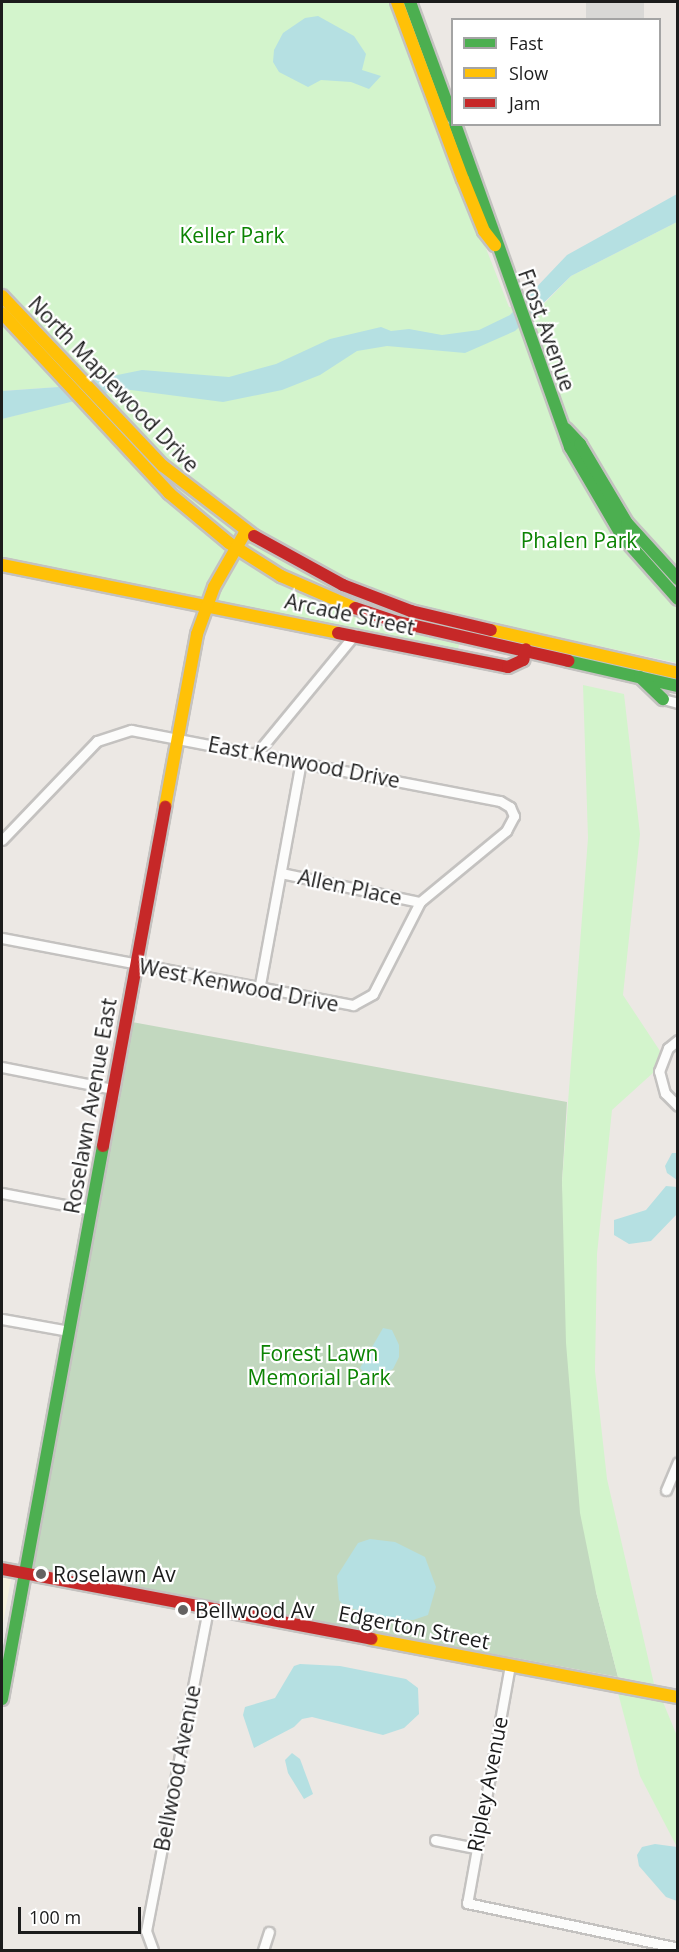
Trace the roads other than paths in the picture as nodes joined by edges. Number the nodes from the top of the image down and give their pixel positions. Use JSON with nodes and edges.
{"nodes":[{"id":1,"x":397,"y":2,"type":"edge"},
{"id":2,"x":410,"y":2,"type":"edge"},
{"id":3,"x":451,"y":112,"type":"edge"},
{"id":4,"x":456,"y":126,"type":"edge"},
{"id":5,"x":496,"y":247,"type":"junction"},
{"id":6,"x":2,"y":296,"type":"edge"},
{"id":7,"x":2,"y":313,"type":"edge"},
{"id":8,"x":563,"y":426,"type":"junction"},
{"id":9,"x":246,"y":531,"type":"junction"},
{"id":10,"x":235,"y":548,"type":"junction"},
{"id":11,"x":2,"y":565,"type":"edge"},
{"id":12,"x":678,"y":579,"type":"edge"},
{"id":13,"x":678,"y":599,"type":"edge"},
{"id":14,"x":206,"y":604,"type":"junction"},
{"id":15,"x":355,"y":634,"type":"junction"},
{"id":16,"x":527,"y":644,"type":"junction"},
{"id":17,"x":634,"y":671,"type":"junction"},
{"id":18,"x":678,"y":673,"type":"edge"},
{"id":19,"x":678,"y":686,"type":"edge"},
{"id":20,"x":663,"y":699,"type":"joint"},
{"id":21,"x":678,"y":703,"type":"edge"},
{"id":22,"x":177,"y":737,"type":"junction"},
{"id":23,"x":257,"y":753,"type":"junction"},
{"id":24,"x":301,"y":762,"type":"junction"},
{"id":25,"x":2,"y":840,"type":"edge"},
{"id":26,"x":281,"y":873,"type":"junction"},
{"id":27,"x":420,"y":902,"type":"junction"},
{"id":28,"x":2,"y":938,"type":"edge"},
{"id":29,"x":136,"y":965,"type":"junction"},
{"id":30,"x":259,"y":990,"type":"junction"},
{"id":31,"x":678,"y":1040,"type":"edge"},
{"id":32,"x":2,"y":1067,"type":"edge"},
{"id":33,"x":113,"y":1089,"type":"junction"},
{"id":34,"x":678,"y":1106,"type":"edge"},
{"id":35,"x":2,"y":1193,"type":"edge"},
{"id":36,"x":91,"y":1210,"type":"junction"},
{"id":37,"x":2,"y":1318,"type":"edge"},
{"id":38,"x":69,"y":1331,"type":"junction"},
{"id":39,"x":678,"y":1462,"type":"edge"},
{"id":40,"x":666,"y":1490,"type":"dead end"},
{"id":41,"x":2,"y":1569,"type":"edge"},
{"id":42,"x":24,"y":1574,"type":"junction"},
{"id":43,"x":208,"y":1608,"type":"junction"},
{"id":44,"x":510,"y":1665,"type":"junction"},
{"id":45,"x":678,"y":1697,"type":"edge"},
{"id":46,"x":2,"y":1699,"type":"edge"},
{"id":47,"x":435,"y":1840,"type":"dead end"},
{"id":48,"x":475,"y":1848,"type":"junction"},
{"id":49,"x":269,"y":1932,"type":"dead end"},
{"id":50,"x":678,"y":1948,"type":"edge"},
{"id":51,"x":153,"y":1950,"type":"edge"},
{"id":52,"x":263,"y":1950,"type":"edge"}],
"edges":[{"from":1,"to":5,"type":"street","name":"Frost Avenue"},
{"from":2,"to":3,"type":"street"},
{"from":4,"to":5,"type":"street","name":"Frost Avenue"},
{"from":5,"to":8,"type":"street","name":"Frost Avenue"},
{"from":6,"to":9,"type":"street","name":"North Maplewood Drive"},
{"from":7,"to":10,"type":"street","name":"North Maplewood Drive"},
{"from":8,"to":12,"type":"street","name":"Frost Avenue"},
{"from":8,"to":13,"type":"street","name":"Frost Avenue"},
{"from":9,"to":10,"type":"street","name":"Roselawn Avenue East"},
{"from":9,"to":16,"type":"street","name":"North Maplewood Drive"},
{"from":10,"to":14,"type":"street","name":"Roselawn Avenue East"},
{"from":10,"to":16,"type":"street","name":"North Maplewood Drive"},
{"from":11,"to":14,"type":"street","name":"Arcade Street"},
{"from":14,"to":15,"type":"street","name":"Arcade Street"},
{"from":14,"to":22,"type":"street","name":"Roselawn Avenue East"},
{"from":15,"to":16,"type":"street","name":"Arcade Street"},
{"from":15,"to":23,"type":"street"},
{"from":16,"to":17,"type":"street"},
{"from":17,"to":18,"type":"street"},
{"from":17,"to":19,"type":"street"},
{"from":17,"to":20,"type":"street"},
{"from":20,"to":21,"type":"street"},
{"from":22,"to":23,"type":"street","name":"East Kenwood Drive"},
{"from":22,"to":25,"type":"street","name":"East Kenwood Drive"},
{"from":22,"to":29,"type":"street","name":"Roselawn Avenue East"},
{"from":23,"to":24,"type":"street","name":"East Kenwood Drive"},
{"from":24,"to":26,"type":"street"},
{"from":24,"to":27,"type":"street","name":"East Kenwood Drive"},
{"from":26,"to":27,"type":"street","name":"Allen Place"},
{"from":26,"to":30,"type":"street"},
{"from":27,"to":30,"type":"street","name":"West Kenwood Drive"},
{"from":28,"to":29,"type":"street","name":"West Kenwood Drive"},
{"from":29,"to":30,"type":"street","name":"West Kenwood Drive"},
{"from":29,"to":33,"type":"street","name":"Roselawn Avenue East"},
{"from":31,"to":34,"type":"street"},
{"from":32,"to":33,"type":"street"},
{"from":33,"to":36,"type":"street","name":"Roselawn Avenue East"},
{"from":35,"to":36,"type":"street"},
{"from":36,"to":38,"type":"street","name":"Roselawn Avenue East"},
{"from":37,"to":38,"type":"street"},
{"from":38,"to":42,"type":"street","name":"Roselawn Avenue East"},
{"from":39,"to":40,"type":"street"},
{"from":41,"to":42,"type":"street","name":"Edgerton Street"},
{"from":42,"to":43,"type":"street","name":"Edgerton Street"},
{"from":42,"to":46,"type":"street","name":"Roselawn Avenue East"},
{"from":43,"to":44,"type":"street","name":"Edgerton Street"},
{"from":43,"to":51,"type":"street","name":"Bellwood Avenue"},
{"from":44,"to":45,"type":"street","name":"Edgerton Street"},
{"from":44,"to":48,"type":"street","name":"Ripley Avenue"},
{"from":47,"to":48,"type":"street"},
{"from":48,"to":50,"type":"street","name":"Ripley Avenue"},
{"from":49,"to":52,"type":"street"}]}
